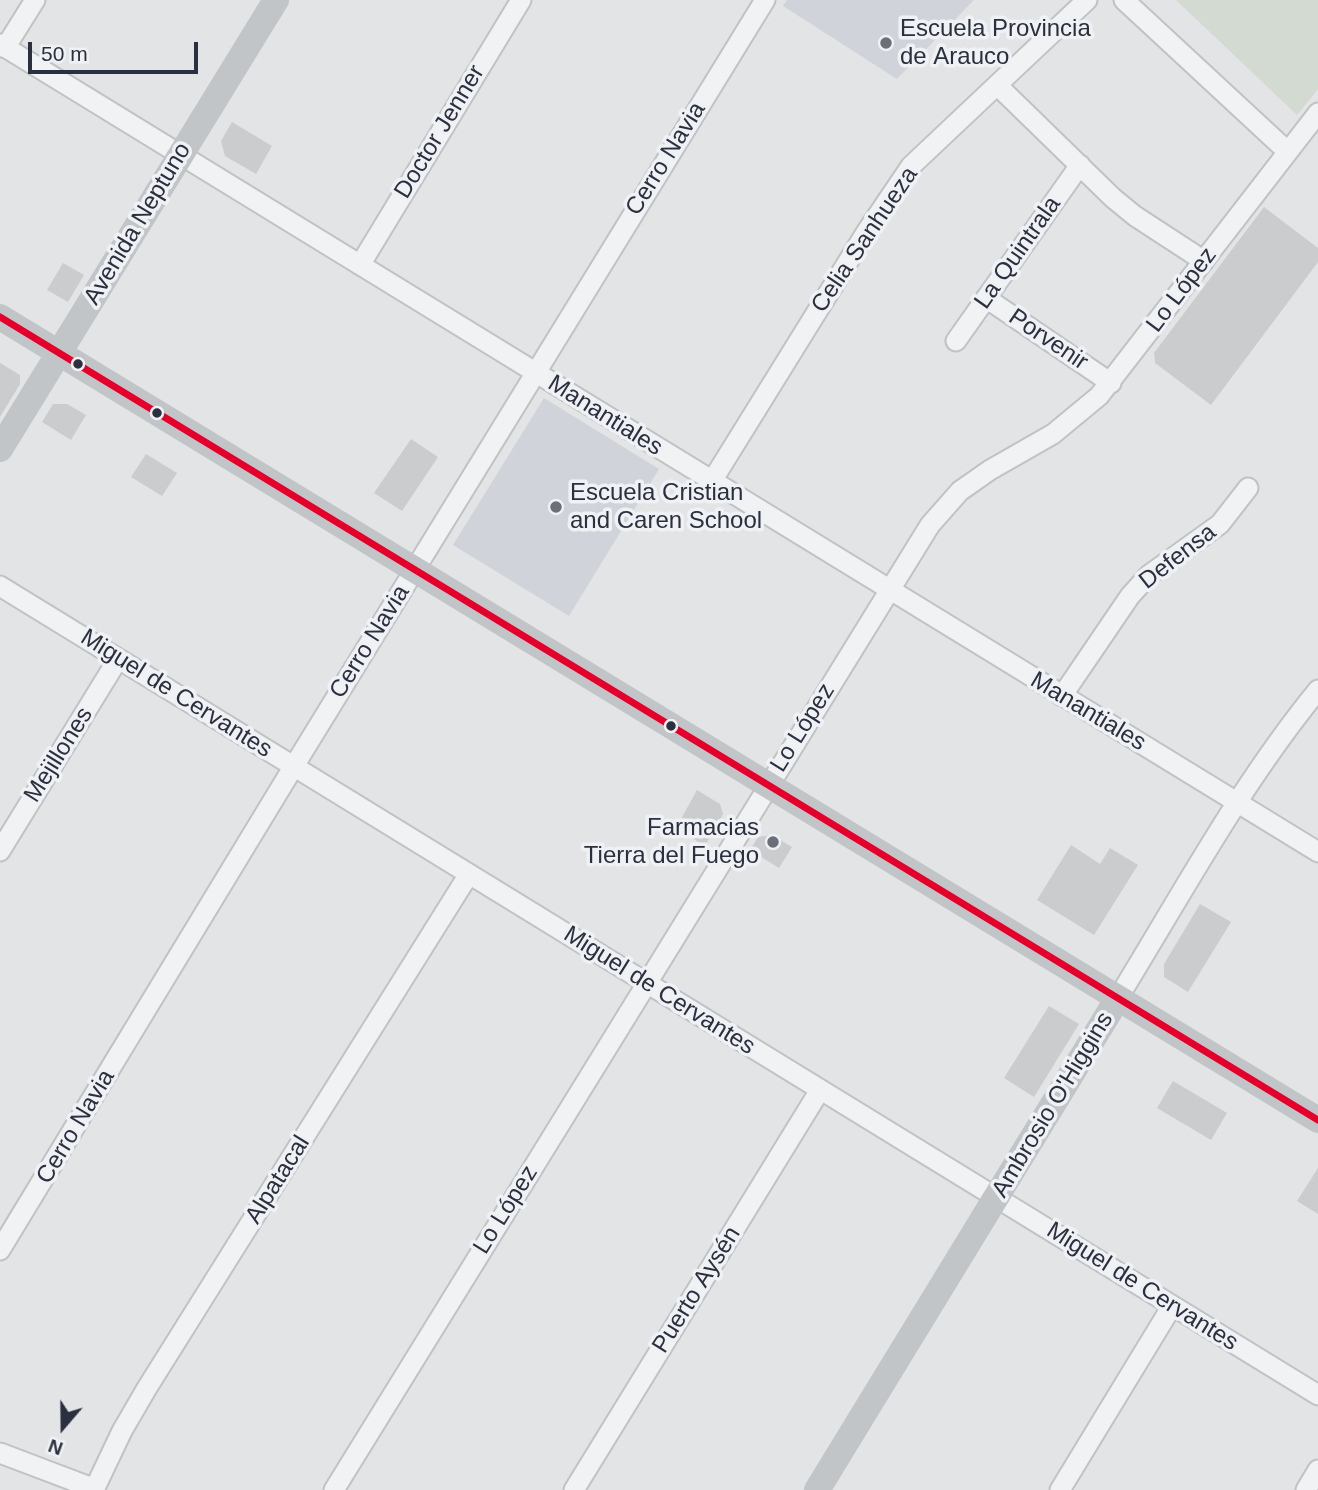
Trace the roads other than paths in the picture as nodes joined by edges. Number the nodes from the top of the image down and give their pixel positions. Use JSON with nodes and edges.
{"nodes":[{"id":1,"x":35,"y":0,"type":"edge"},
{"id":2,"x":276,"y":0,"type":"edge"},
{"id":3,"x":521,"y":0,"type":"edge"},
{"id":4,"x":765,"y":0,"type":"edge"},
{"id":5,"x":1087,"y":0,"type":"edge"},
{"id":6,"x":1124,"y":0,"type":"edge"},
{"id":7,"x":3,"y":46,"type":"edge"},
{"id":8,"x":997,"y":85,"type":"junction"},
{"id":9,"x":1318,"y":113,"type":"edge"},
{"id":10,"x":1289,"y":152,"type":"junction"},
{"id":11,"x":180,"y":155,"type":"junction"},
{"id":12,"x":1080,"y":165,"type":"junction"},
{"id":13,"x":1204,"y":261,"type":"junction"},
{"id":14,"x":360,"y":265,"type":"junction"},
{"id":15,"x":986,"y":298,"type":"junction"},
{"id":16,"x":0,"y":317,"type":"edge"},
{"id":17,"x":956,"y":341,"type":"dead end"},
{"id":18,"x":59,"y":353,"type":"junction"},
{"id":19,"x":535,"y":373,"type":"junction"},
{"id":20,"x":1111,"y":383,"type":"junction"},
{"id":21,"x":0,"y":449,"type":"edge"},
{"id":22,"x":712,"y":481,"type":"junction"},
{"id":23,"x":1248,"y":488,"type":"dead end"},
{"id":24,"x":414,"y":570,"type":"junction"},
{"id":25,"x":0,"y":586,"type":"edge"},
{"id":26,"x":888,"y":590,"type":"junction"},
{"id":27,"x":118,"y":659,"type":"junction"},
{"id":28,"x":1318,"y":690,"type":"edge"},
{"id":29,"x":1062,"y":696,"type":"junction"},
{"id":30,"x":294,"y":766,"type":"junction"},
{"id":31,"x":769,"y":784,"type":"junction"},
{"id":32,"x":1238,"y":803,"type":"junction"},
{"id":33,"x":0,"y":851,"type":"edge"},
{"id":34,"x":1318,"y":852,"type":"edge"},
{"id":35,"x":469,"y":874,"type":"junction"},
{"id":36,"x":646,"y":983,"type":"junction"},
{"id":37,"x":1118,"y":998,"type":"junction"},
{"id":38,"x":820,"y":1090,"type":"junction"},
{"id":39,"x":1318,"y":1120,"type":"edge"},
{"id":40,"x":996,"y":1198,"type":"junction"},
{"id":41,"x":0,"y":1250,"type":"edge"},
{"id":42,"x":1172,"y":1306,"type":"junction"},
{"id":43,"x":1318,"y":1395,"type":"edge"},
{"id":44,"x":1,"y":1455,"type":"edge"},
{"id":45,"x":1318,"y":1470,"type":"edge"},
{"id":46,"x":94,"y":1489,"type":"edge"},
{"id":47,"x":334,"y":1490,"type":"edge"},
{"id":48,"x":574,"y":1490,"type":"edge"},
{"id":49,"x":817,"y":1490,"type":"edge"},
{"id":50,"x":1060,"y":1490,"type":"edge"},
{"id":51,"x":1306,"y":1490,"type":"edge"}],
"edges":[{"from":1,"to":7,"type":"street"},
{"from":2,"to":11,"type":"main road","name":"Avenida Neptuno"},
{"from":3,"to":14,"type":"street","name":"Doctor Jenner"},
{"from":4,"to":19,"type":"street","name":"Cerro Navia"},
{"from":5,"to":8,"type":"street","name":"Celia Sanhueza"},
{"from":6,"to":10,"type":"street"},
{"from":7,"to":11,"type":"street","name":"Manantiales"},
{"from":8,"to":12,"type":"street"},
{"from":8,"to":22,"type":"street","name":"Celia Sanhueza"},
{"from":9,"to":10,"type":"street","name":"Lo López"},
{"from":10,"to":13,"type":"street","name":"Lo López"},
{"from":11,"to":14,"type":"street","name":"Manantiales"},
{"from":11,"to":18,"type":"main road","name":"Avenida Neptuno"},
{"from":12,"to":13,"type":"street"},
{"from":12,"to":15,"type":"street","name":"La Quintrala"},
{"from":13,"to":20,"type":"street","name":"Lo López"},
{"from":14,"to":19,"type":"street","name":"Manantiales"},
{"from":15,"to":17,"type":"street","name":"La Quintrala"},
{"from":15,"to":20,"type":"street","name":"Porvenir"},
{"from":16,"to":18,"type":"main road"},
{"from":18,"to":21,"type":"main road","name":"Avenida Neptuno"},
{"from":18,"to":24,"type":"main road"},
{"from":19,"to":22,"type":"street","name":"Manantiales"},
{"from":19,"to":24,"type":"street","name":"Cerro Navia"},
{"from":20,"to":26,"type":"street","name":"Lo López"},
{"from":22,"to":26,"type":"street","name":"Manantiales"},
{"from":23,"to":29,"type":"street","name":"Defensa"},
{"from":24,"to":30,"type":"street","name":"Cerro Navia"},
{"from":24,"to":31,"type":"main road"},
{"from":25,"to":27,"type":"street","name":"Miguel de Cervantes"},
{"from":26,"to":29,"type":"street","name":"Manantiales"},
{"from":26,"to":31,"type":"street","name":"Lo López"},
{"from":27,"to":30,"type":"street","name":"Miguel de Cervantes"},
{"from":27,"to":33,"type":"street","name":"Mejillones"},
{"from":28,"to":32,"type":"street","name":"Ambrosio O'Higgins"},
{"from":29,"to":32,"type":"street","name":"Manantiales"},
{"from":30,"to":35,"type":"street","name":"Miguel de Cervantes"},
{"from":30,"to":41,"type":"street","name":"Cerro Navia"},
{"from":31,"to":36,"type":"street","name":"Lo López"},
{"from":31,"to":37,"type":"main road"},
{"from":32,"to":34,"type":"street","name":"Manantiales"},
{"from":32,"to":37,"type":"street","name":"Ambrosio O'Higgins"},
{"from":35,"to":36,"type":"street","name":"Miguel de Cervantes"},
{"from":35,"to":46,"type":"street","name":"Alpatacal"},
{"from":36,"to":38,"type":"street","name":"Miguel de Cervantes"},
{"from":36,"to":47,"type":"street","name":"Lo López"},
{"from":37,"to":39,"type":"main road"},
{"from":37,"to":40,"type":"main road","name":"Ambrosio O'Higgins"},
{"from":38,"to":40,"type":"street","name":"Miguel de Cervantes"},
{"from":38,"to":48,"type":"street","name":"Puerto Aysén"},
{"from":40,"to":42,"type":"street","name":"Miguel de Cervantes"},
{"from":40,"to":49,"type":"main road","name":"Ambrosio O'Higgins"},
{"from":42,"to":43,"type":"street","name":"Miguel de Cervantes"},
{"from":42,"to":50,"type":"street"},
{"from":44,"to":46,"type":"street"},
{"from":45,"to":51,"type":"street"}]}
